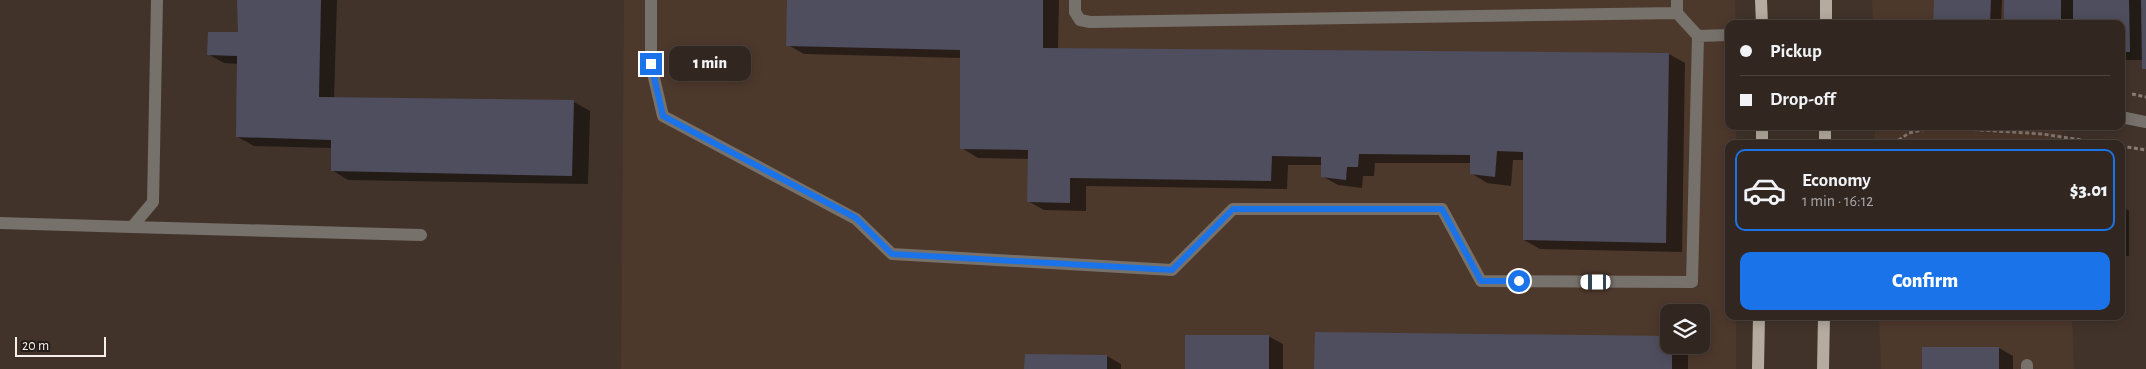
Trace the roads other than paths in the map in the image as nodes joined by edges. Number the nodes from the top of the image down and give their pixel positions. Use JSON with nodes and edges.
{"nodes":[{"id":1,"x":157,"y":0,"type":"edge"},
{"id":2,"x":651,"y":0,"type":"edge"},
{"id":3,"x":1075,"y":0,"type":"edge"},
{"id":4,"x":1761,"y":0,"type":"edge"},
{"id":5,"x":1826,"y":0,"type":"edge"},
{"id":6,"x":1677,"y":6,"type":"edge"},
{"id":7,"x":1762,"y":20,"type":"edge"},
{"id":8,"x":1826,"y":20,"type":"edge"},
{"id":9,"x":1725,"y":35,"type":"edge"},
{"id":10,"x":1698,"y":36,"type":"junction"},
{"id":11,"x":2125,"y":119,"type":"edge"},
{"id":12,"x":2146,"y":122,"type":"edge"},
{"id":13,"x":0,"y":223,"type":"edge"},
{"id":14,"x":132,"y":228,"type":"junction"},
{"id":15,"x":421,"y":235,"type":"dead end"},
{"id":16,"x":1758,"y":320,"type":"edge"},
{"id":17,"x":1824,"y":320,"type":"edge"},
{"id":18,"x":1758,"y":369,"type":"edge"},
{"id":19,"x":1823,"y":369,"type":"edge"}],
"edges":[{"from":1,"to":14,"type":"street"},
{"from":2,"to":10,"type":"street"},
{"from":3,"to":6,"type":"street"},
{"from":4,"to":7,"type":"main road"},
{"from":5,"to":8,"type":"main road"},
{"from":6,"to":10,"type":"street"},
{"from":9,"to":10,"type":"street"},
{"from":11,"to":12,"type":"street"},
{"from":13,"to":14,"type":"street"},
{"from":14,"to":15,"type":"street"},
{"from":16,"to":18,"type":"main road"},
{"from":17,"to":19,"type":"main road"}]}
